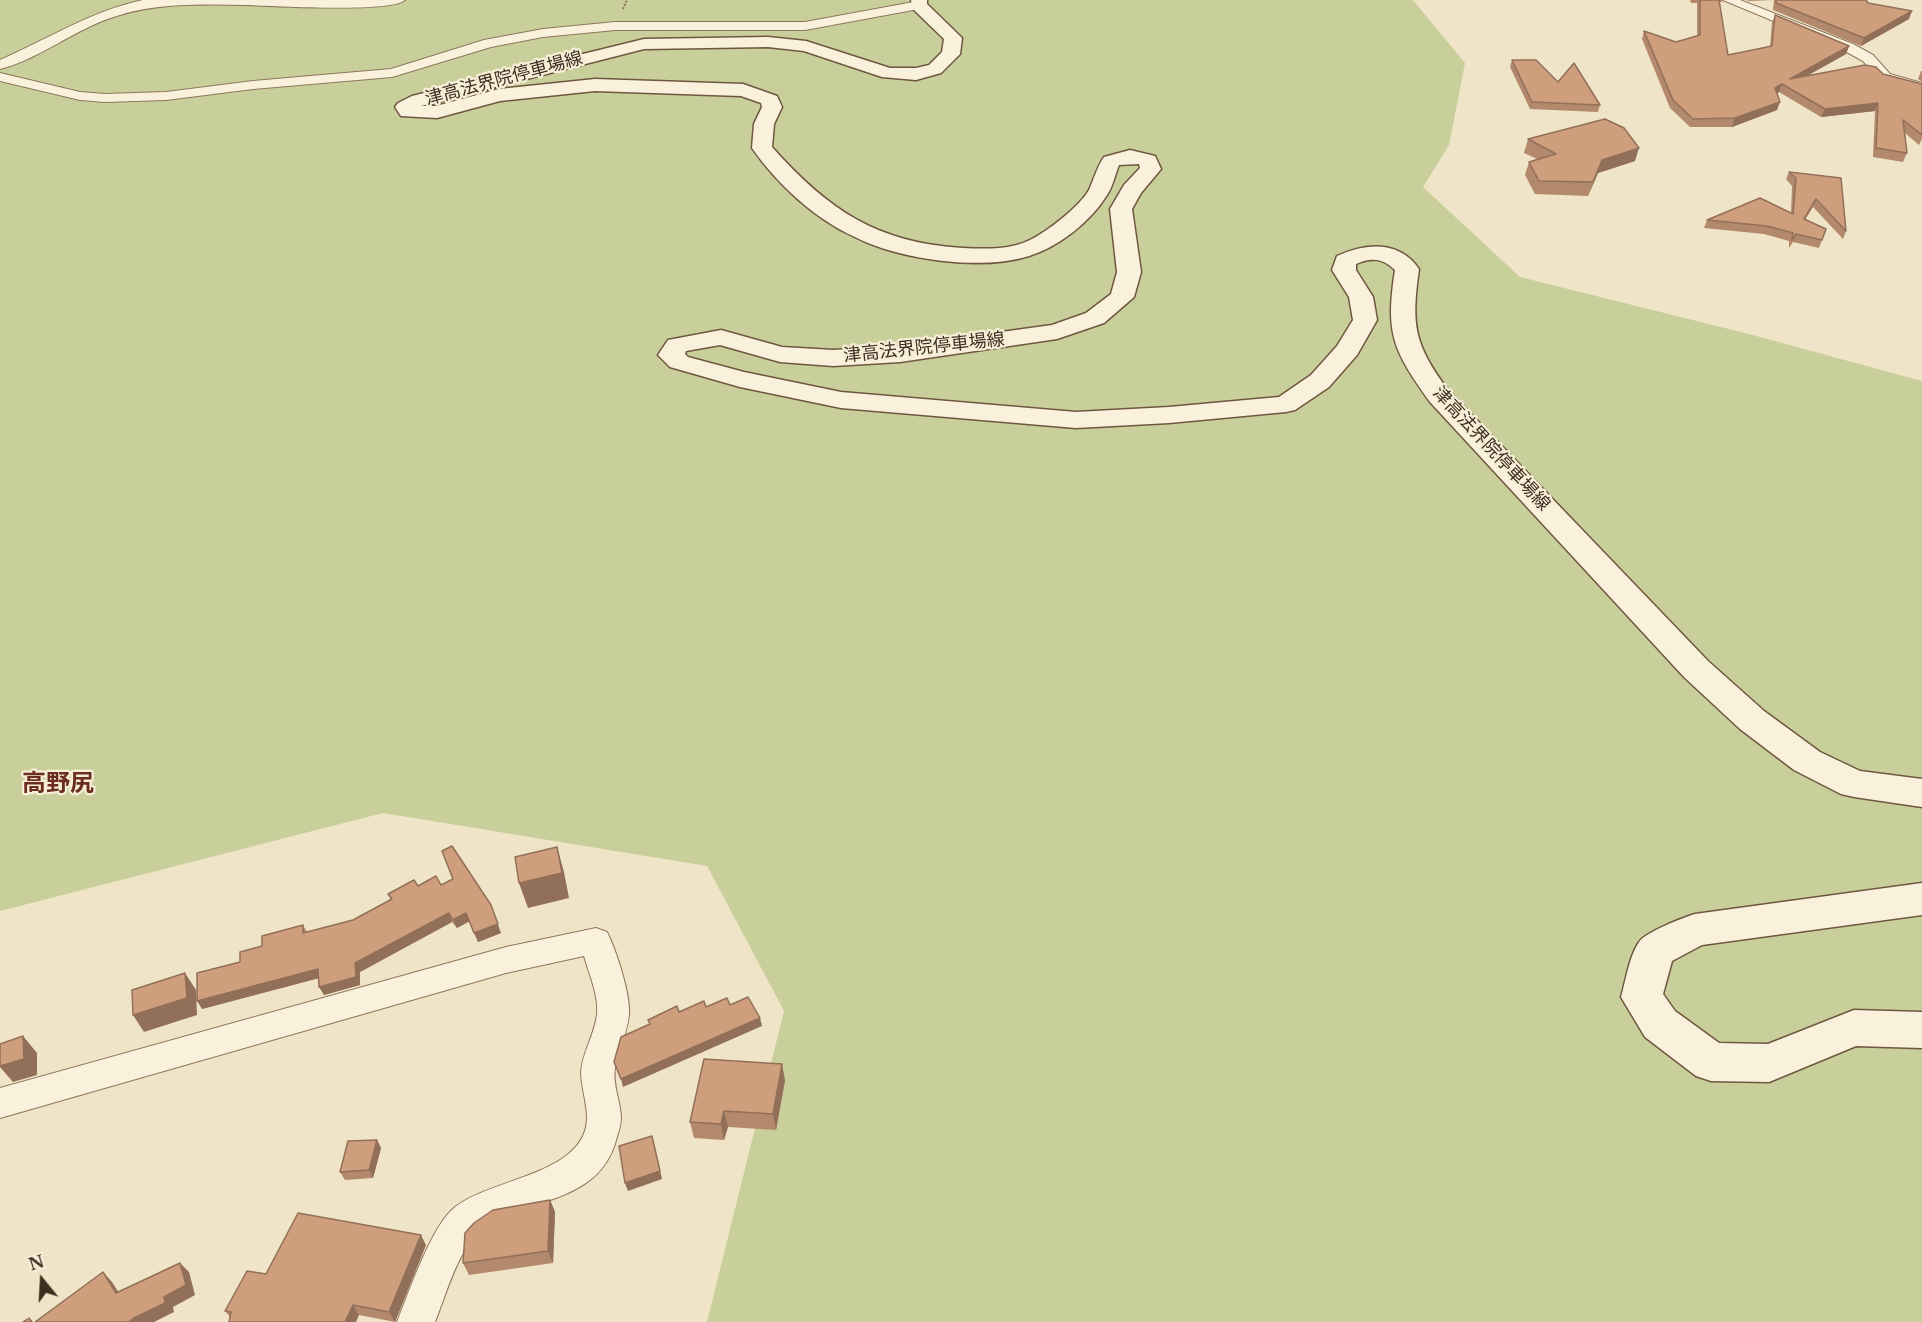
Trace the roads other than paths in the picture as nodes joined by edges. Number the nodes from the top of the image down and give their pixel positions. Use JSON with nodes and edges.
{"nodes":[{"id":1,"x":399,"y":0,"type":"edge"},
{"id":2,"x":1730,"y":0,"type":"edge"},
{"id":3,"x":919,"y":2,"type":"edge"},
{"id":4,"x":0,"y":65,"type":"edge"},
{"id":5,"x":0,"y":77,"type":"edge"},
{"id":6,"x":1922,"y":87,"type":"edge"},
{"id":7,"x":1922,"y":793,"type":"edge"},
{"id":8,"x":1922,"y":899,"type":"edge"},
{"id":9,"x":1922,"y":1030,"type":"edge"},
{"id":10,"x":0,"y":1103,"type":"edge"},
{"id":11,"x":416,"y":1322,"type":"edge"}],
"edges":[{"from":1,"to":4,"type":"street"},
{"from":2,"to":6,"type":"street"},
{"from":3,"to":5,"type":"street"},
{"from":3,"to":7,"type":"main road","name":"津高法界院停車場線"},
{"from":8,"to":9,"type":"main road"},
{"from":10,"to":11,"type":"street"}]}
